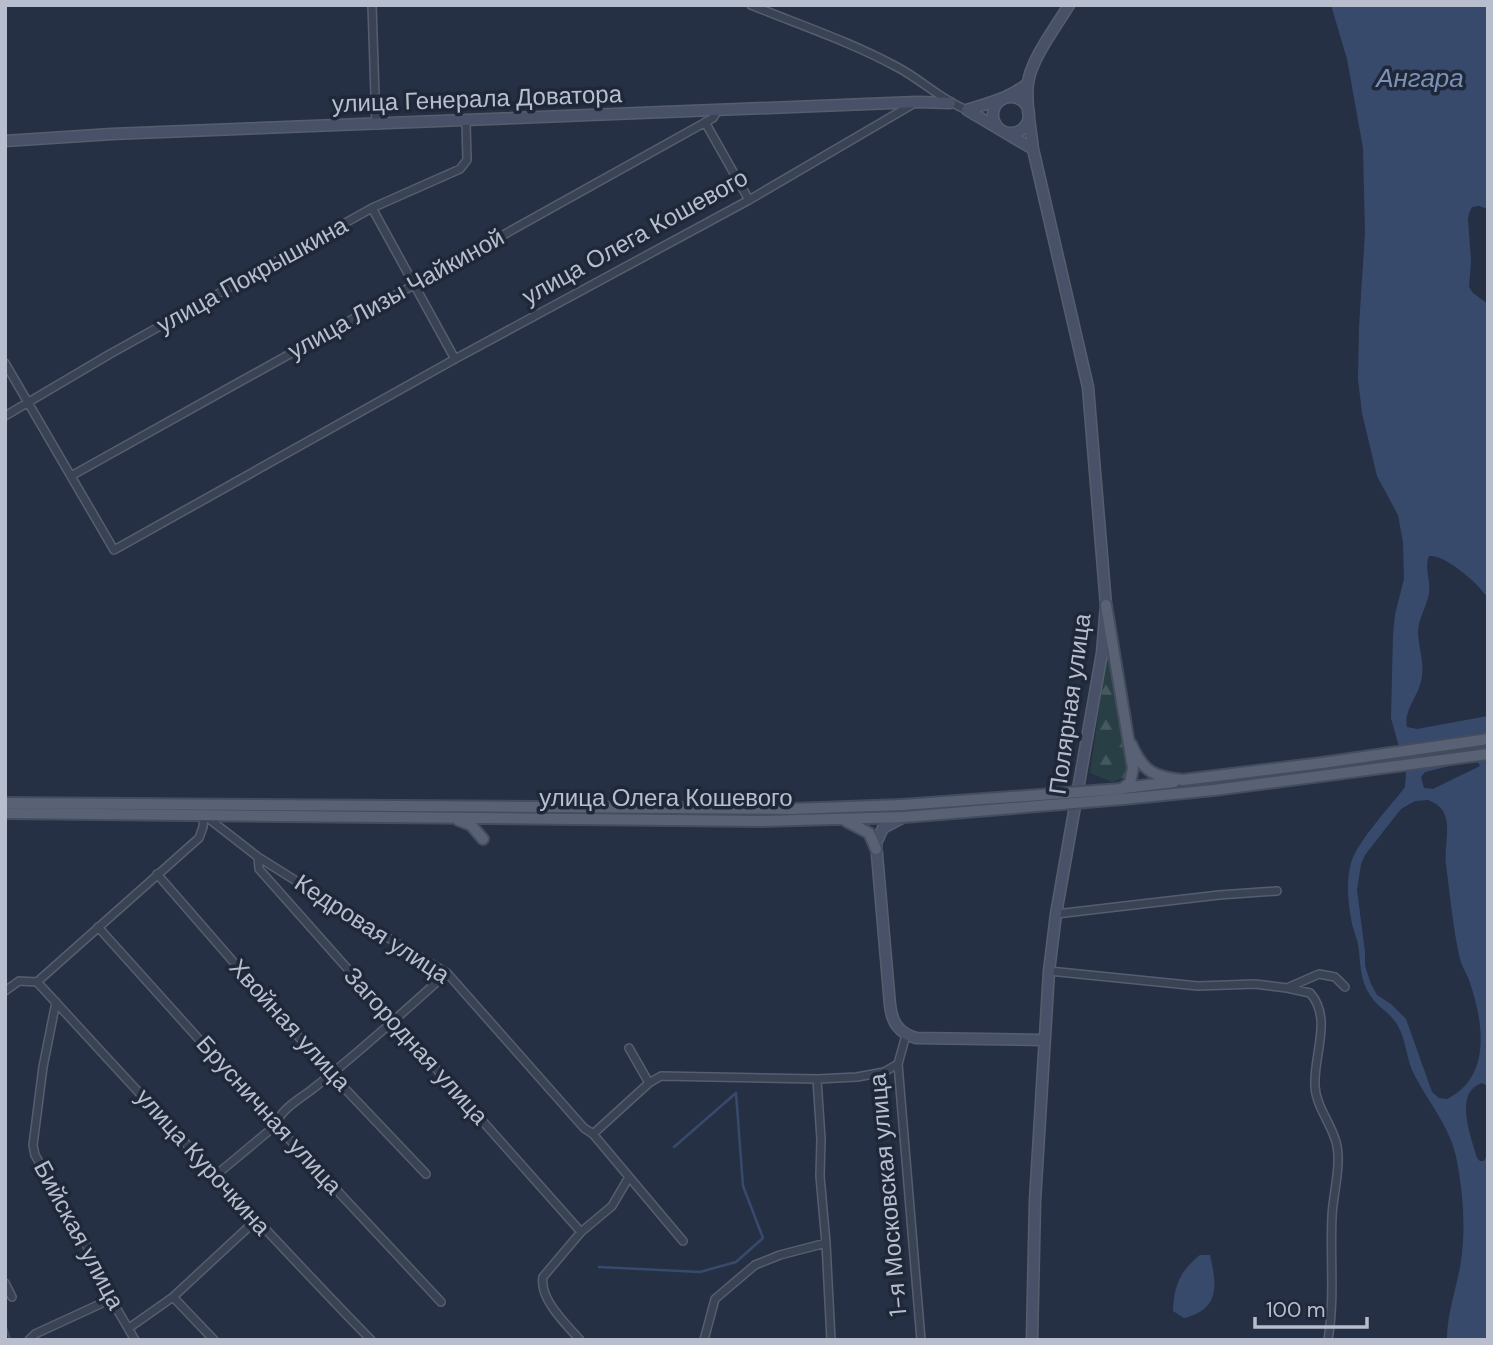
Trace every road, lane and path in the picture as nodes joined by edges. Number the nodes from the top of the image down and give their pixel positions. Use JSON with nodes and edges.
{"nodes":[{"id":1,"x":372,"y":5,"type":"edge"},
{"id":2,"x":751,"y":5,"type":"edge"},
{"id":3,"x":1069,"y":5,"type":"edge"},
{"id":4,"x":1028,"y":82,"type":"junction"},
{"id":5,"x":1004,"y":98,"type":"junction"},
{"id":6,"x":917,"y":102,"type":"junction"},
{"id":7,"x":950,"y":103,"type":"junction"},
{"id":8,"x":718,"y":110,"type":"junction"},
{"id":9,"x":967,"y":110,"type":"junction"},
{"id":10,"x":1030,"y":116,"type":"junction"},
{"id":11,"x":466,"y":122,"type":"junction"},
{"id":12,"x":705,"y":122,"type":"junction"},
{"id":13,"x":376,"y":125,"type":"junction"},
{"id":14,"x":1001,"y":130,"type":"junction"},
{"id":15,"x":5,"y":141,"type":"edge"},
{"id":16,"x":1033,"y":149,"type":"junction"},
{"id":17,"x":749,"y":200,"type":"junction"},
{"id":18,"x":372,"y":208,"type":"junction"},
{"id":19,"x":414,"y":284,"type":"junction"},
{"id":20,"x":455,"y":359,"type":"junction"},
{"id":21,"x":5,"y":363,"type":"edge"},
{"id":22,"x":28,"y":404,"type":"junction"},
{"id":23,"x":5,"y":416,"type":"edge"},
{"id":24,"x":71,"y":475,"type":"junction"},
{"id":25,"x":1106,"y":604,"type":"junction"},
{"id":26,"x":1488,"y":739,"type":"edge"},
{"id":27,"x":1131,"y":744,"type":"junction"},
{"id":28,"x":1488,"y":754,"type":"edge"},
{"id":29,"x":1210,"y":778,"type":"junction"},
{"id":30,"x":1122,"y":794,"type":"junction"},
{"id":31,"x":5,"y":803,"type":"edge"},
{"id":32,"x":903,"y":811,"type":"junction"},
{"id":33,"x":5,"y":813,"type":"edge"},
{"id":34,"x":204,"y":815,"type":"junction"},
{"id":35,"x":445,"y":818,"type":"junction"},
{"id":36,"x":840,"y":819,"type":"junction"},
{"id":37,"x":483,"y":839,"type":"dead end"},
{"id":38,"x":876,"y":849,"type":"junction"},
{"id":39,"x":258,"y":857,"type":"junction"},
{"id":40,"x":157,"y":874,"type":"junction"},
{"id":41,"x":1277,"y":891,"type":"dead end"},
{"id":42,"x":1056,"y":914,"type":"junction"},
{"id":43,"x":98,"y":927,"type":"junction"},
{"id":44,"x":1049,"y":971,"type":"junction"},
{"id":45,"x":447,"y":973,"type":"junction"},
{"id":46,"x":37,"y":982,"type":"junction"},
{"id":47,"x":1345,"y":987,"type":"dead end"},
{"id":48,"x":1287,"y":988,"type":"junction"},
{"id":49,"x":5,"y":991,"type":"edge"},
{"id":50,"x":56,"y":1002,"type":"junction"},
{"id":51,"x":393,"y":1022,"type":"junction"},
{"id":52,"x":906,"y":1035,"type":"junction"},
{"id":53,"x":1043,"y":1040,"type":"junction"},
{"id":54,"x":629,"y":1048,"type":"dead end"},
{"id":55,"x":898,"y":1064,"type":"junction"},
{"id":56,"x":331,"y":1074,"type":"junction"},
{"id":57,"x":817,"y":1079,"type":"junction"},
{"id":58,"x":649,"y":1083,"type":"junction"},
{"id":59,"x":276,"y":1125,"type":"junction"},
{"id":60,"x":593,"y":1135,"type":"junction"},
{"id":61,"x":426,"y":1174,"type":"dead end"},
{"id":62,"x":216,"y":1175,"type":"junction"},
{"id":63,"x":629,"y":1177,"type":"junction"},
{"id":64,"x":255,"y":1221,"type":"junction"},
{"id":65,"x":581,"y":1232,"type":"junction"},
{"id":66,"x":683,"y":1241,"type":"dead end"},
{"id":67,"x":826,"y":1243,"type":"junction"},
{"id":68,"x":5,"y":1283,"type":"edge"},
{"id":69,"x":12,"y":1297,"type":"dead end"},
{"id":70,"x":173,"y":1297,"type":"junction"},
{"id":71,"x":111,"y":1299,"type":"junction"},
{"id":72,"x":441,"y":1302,"type":"dead end"},
{"id":73,"x":129,"y":1328,"type":"junction"},
{"id":74,"x":29,"y":1340,"type":"edge"},
{"id":75,"x":135,"y":1340,"type":"edge"},
{"id":76,"x":214,"y":1340,"type":"edge"},
{"id":77,"x":371,"y":1340,"type":"edge"},
{"id":78,"x":580,"y":1340,"type":"edge"},
{"id":79,"x":704,"y":1340,"type":"edge"},
{"id":80,"x":831,"y":1340,"type":"edge"},
{"id":81,"x":921,"y":1340,"type":"edge"},
{"id":82,"x":1032,"y":1340,"type":"edge"},
{"id":83,"x":1328,"y":1340,"type":"edge"}],
"edges":[{"from":1,"to":13,"type":"street"},
{"from":2,"to":7,"type":"street"},
{"from":3,"to":4,"type":"main road","name":"Полярная улица"},
{"from":4,"to":5,"type":"main road"},
{"from":4,"to":10,"type":"main road","name":"Полярная улица"},
{"from":5,"to":9,"type":"main road"},
{"from":5,"to":10,"type":"main road"},
{"from":5,"to":14,"type":"main road"},
{"from":6,"to":7,"type":"main road","name":"улица Генерала Доватора"},
{"from":6,"to":8,"type":"main road","name":"улица Генерала Доватора"},
{"from":6,"to":17,"type":"street","name":"улица Олега Кошевого"},
{"from":7,"to":9,"type":"street"},
{"from":8,"to":11,"type":"main road","name":"улица Генерала Доватора"},
{"from":8,"to":12,"type":"street","name":"улица Лизы Чайкиной"},
{"from":9,"to":14,"type":"main road"},
{"from":10,"to":14,"type":"main road"},
{"from":10,"to":16,"type":"main road","name":"Полярная улица"},
{"from":11,"to":13,"type":"main road","name":"улица Генерала Доватора"},
{"from":11,"to":18,"type":"street","name":"улица Покрышкина"},
{"from":12,"to":17,"type":"street"},
{"from":12,"to":19,"type":"street","name":"улица Лизы Чайкиной"},
{"from":13,"to":15,"type":"main road","name":"улица Генерала Доватора"},
{"from":14,"to":16,"type":"main road"},
{"from":16,"to":25,"type":"main road","name":"Полярная улица"},
{"from":17,"to":20,"type":"street","name":"улица Олега Кошевого"},
{"from":18,"to":19,"type":"street"},
{"from":18,"to":22,"type":"street","name":"улица Покрышкина"},
{"from":19,"to":20,"type":"street"},
{"from":19,"to":24,"type":"street","name":"улица Лизы Чайкиной"},
{"from":20,"to":24,"type":"street","name":"улица Олега Кошевого"},
{"from":21,"to":22,"type":"street"},
{"from":22,"to":23,"type":"street","name":"улица Покрышкина"},
{"from":22,"to":24,"type":"street"},
{"from":25,"to":27,"type":"main road"},
{"from":25,"to":42,"type":"main road","name":"Полярная улица"},
{"from":26,"to":29,"type":"main road"},
{"from":27,"to":29,"type":"main road"},
{"from":27,"to":30,"type":"main road"},
{"from":28,"to":30,"type":"main road","name":"улица Олега Кошевого"},
{"from":29,"to":30,"type":"main road","name":"улица Олега Кошевого"},
{"from":30,"to":32,"type":"main road","name":"улица Олега Кошевого","bridge":true},
{"from":31,"to":32,"type":"main road","name":"улица Олега Кошевого"},
{"from":32,"to":36,"type":"main road","name":"улица Олега Кошевого"},
{"from":32,"to":38,"type":"main road"},
{"from":33,"to":34,"type":"main road","name":"улица Олега Кошевого"},
{"from":34,"to":35,"type":"main road","name":"улица Олега Кошевого"},
{"from":34,"to":39,"type":"street","name":"Кедровая улица"},
{"from":34,"to":40,"type":"street"},
{"from":35,"to":36,"type":"main road","name":"улица Олега Кошевого"},
{"from":35,"to":37,"type":"main road"},
{"from":36,"to":38,"type":"main road"},
{"from":38,"to":52,"type":"main road"},
{"from":39,"to":45,"type":"street","name":"Кедровая улица"},
{"from":39,"to":51,"type":"street","name":"Загородная улица"},
{"from":40,"to":43,"type":"street"},
{"from":40,"to":56,"type":"street","name":"Хвойная улица"},
{"from":41,"to":42,"type":"street"},
{"from":42,"to":44,"type":"main road","name":"Полярная улица"},
{"from":43,"to":46,"type":"street"},
{"from":43,"to":59,"type":"street","name":"Брусничная улица"},
{"from":44,"to":48,"type":"street"},
{"from":44,"to":53,"type":"main road","name":"Полярная улица"},
{"from":45,"to":51,"type":"street"},
{"from":45,"to":60,"type":"street","name":"Кедровая улица"},
{"from":46,"to":49,"type":"street"},
{"from":46,"to":50,"type":"street","name":"улица Курочкина"},
{"from":47,"to":48,"type":"street"},
{"from":48,"to":83,"type":"street"},
{"from":50,"to":62,"type":"street","name":"улица Курочкина"},
{"from":50,"to":71,"type":"street","name":"Бийская улица"},
{"from":51,"to":56,"type":"street"},
{"from":51,"to":65,"type":"street","name":"Загородная улица"},
{"from":52,"to":53,"type":"main road"},
{"from":52,"to":55,"type":"street","name":"1-я Московская улица"},
{"from":53,"to":82,"type":"main road","name":"Полярная улица"},
{"from":54,"to":58,"type":"street"},
{"from":55,"to":57,"type":"street"},
{"from":55,"to":81,"type":"street","name":"1-я Московская улица"},
{"from":56,"to":59,"type":"street"},
{"from":56,"to":61,"type":"street","name":"Хвойная улица"},
{"from":57,"to":58,"type":"street"},
{"from":57,"to":67,"type":"street"},
{"from":58,"to":60,"type":"street"},
{"from":59,"to":62,"type":"street"},
{"from":59,"to":72,"type":"street","name":"Брусничная улица"},
{"from":60,"to":63,"type":"street","name":"Кедровая улица"},
{"from":62,"to":64,"type":"street","name":"улица Курочкина"},
{"from":63,"to":65,"type":"street"},
{"from":63,"to":66,"type":"street","name":"Кедровая улица"},
{"from":64,"to":70,"type":"street"},
{"from":64,"to":77,"type":"street","name":"улица Курочкина"},
{"from":65,"to":78,"type":"street"},
{"from":67,"to":79,"type":"street"},
{"from":67,"to":80,"type":"street"},
{"from":68,"to":69,"type":"street"},
{"from":70,"to":73,"type":"street"},
{"from":70,"to":76,"type":"street"},
{"from":71,"to":73,"type":"street","name":"Бийская улица"},
{"from":71,"to":74,"type":"street"},
{"from":73,"to":75,"type":"street","name":"Бийская улица"}]}
